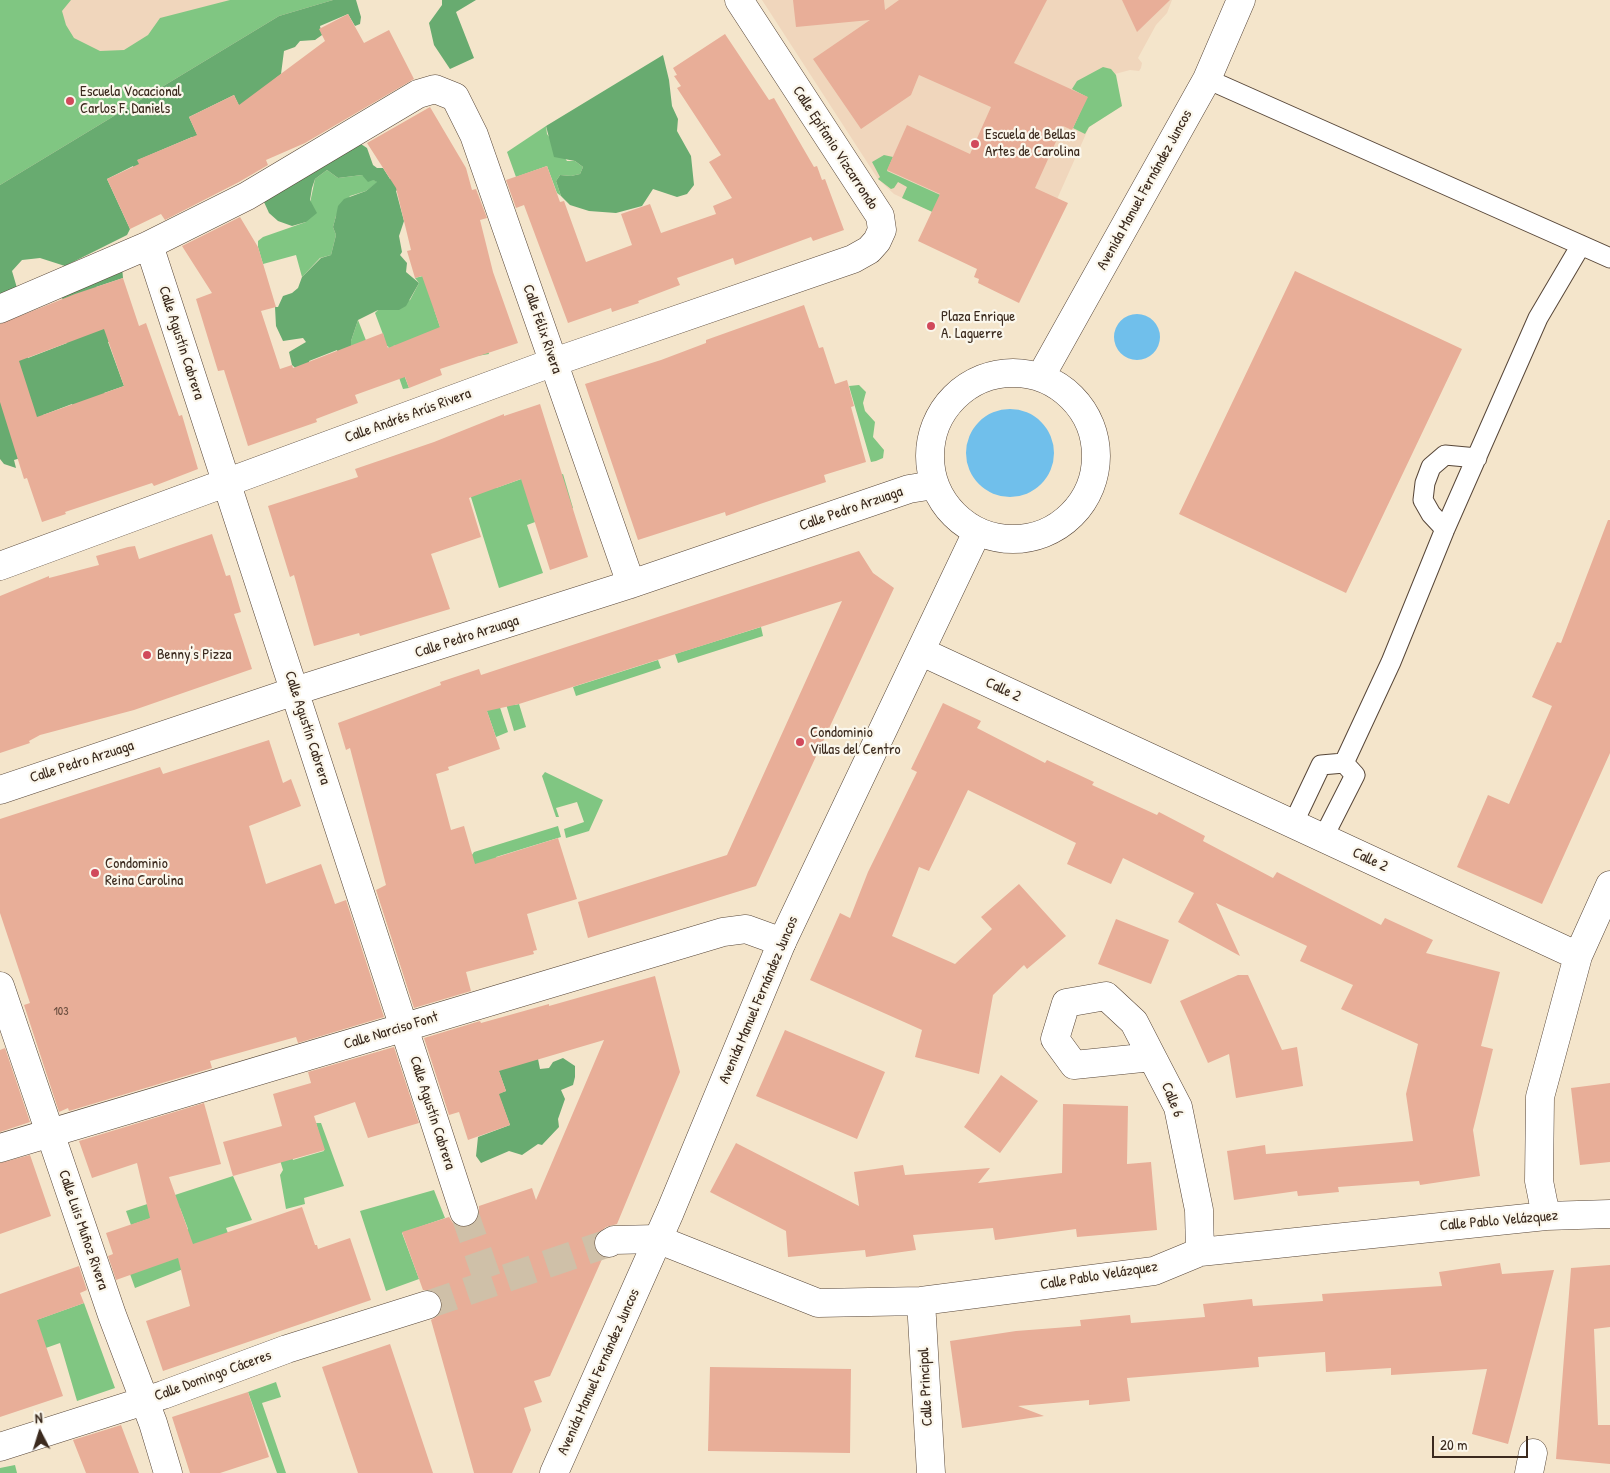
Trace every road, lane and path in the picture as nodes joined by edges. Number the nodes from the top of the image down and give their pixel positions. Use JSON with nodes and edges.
{"nodes":[{"id":1,"x":739,"y":0,"type":"edge"},
{"id":2,"x":1241,"y":0,"type":"edge"},
{"id":3,"x":1207,"y":79,"type":"junction"},
{"id":4,"x":149,"y":245,"type":"junction"},
{"id":5,"x":1581,"y":245,"type":"junction"},
{"id":6,"x":1610,"y":258,"type":"edge"},
{"id":7,"x":817,"y":270,"type":"joint"},
{"id":8,"x":0,"y":309,"type":"edge"},
{"id":9,"x":554,"y":362,"type":"junction"},
{"id":10,"x":1041,"y":376,"type":"junction"},
{"id":11,"x":1477,"y":458,"type":"junction"},
{"id":12,"x":227,"y":483,"type":"junction"},
{"id":13,"x":934,"y":485,"type":"junction"},
{"id":14,"x":1446,"y":529,"type":"junction"},
{"id":15,"x":976,"y":532,"type":"junction"},
{"id":16,"x":0,"y":566,"type":"edge"},
{"id":17,"x":631,"y":584,"type":"junction"},
{"id":18,"x":922,"y":652,"type":"junction"},
{"id":19,"x":296,"y":691,"type":"junction"},
{"id":20,"x":1344,"y":763,"type":"junction"},
{"id":21,"x":0,"y":790,"type":"edge"},
{"id":22,"x":1293,"y":824,"type":"junction"},
{"id":23,"x":1323,"y":838,"type":"junction"},
{"id":24,"x":1610,"y":885,"type":"edge"},
{"id":25,"x":782,"y":942,"type":"junction"},
{"id":26,"x":1578,"y":956,"type":"junction"},
{"id":27,"x":0,"y":986,"type":"edge"},
{"id":28,"x":404,"y":1027,"type":"junction"},
{"id":29,"x":1152,"y":1057,"type":"junction"},
{"id":30,"x":50,"y":1133,"type":"junction"},
{"id":31,"x":0,"y":1148,"type":"edge"},
{"id":32,"x":464,"y":1212,"type":"tunnel mouth"},
{"id":33,"x":1610,"y":1214,"type":"edge"},
{"id":34,"x":1546,"y":1216,"type":"junction"},
{"id":35,"x":657,"y":1239,"type":"junction"},
{"id":36,"x":609,"y":1243,"type":"tunnel mouth"},
{"id":37,"x":1200,"y":1252,"type":"junction"},
{"id":38,"x":922,"y":1301,"type":"junction"},
{"id":39,"x":427,"y":1305,"type":"tunnel mouth"},
{"id":40,"x":144,"y":1400,"type":"junction"},
{"id":41,"x":0,"y":1447,"type":"edge"},
{"id":42,"x":932,"y":1472,"type":"edge"},
{"id":43,"x":168,"y":1473,"type":"edge"},
{"id":44,"x":554,"y":1473,"type":"edge"}],
"edges":[{"from":1,"to":7,"type":"street","name":"Calle Epifanio Vizcarrondo"},
{"from":2,"to":3,"type":"street","name":"Avenida Manuel Fernández Juncos"},
{"from":3,"to":5,"type":"lane"},
{"from":3,"to":10,"type":"street","name":"Avenida Manuel Fernández Juncos"},
{"from":4,"to":8,"type":"street"},
{"from":4,"to":9,"type":"street","name":"Calle Félix Rivera"},
{"from":4,"to":12,"type":"street","name":"Calle Agustín Cabrera"},
{"from":5,"to":6,"type":"lane"},
{"from":5,"to":11,"type":"lane"},
{"from":7,"to":9,"type":"street","name":"Calle Andrés Arús Rivera"},
{"from":9,"to":12,"type":"street","name":"Calle Andrés Arús Rivera"},
{"from":9,"to":17,"type":"street","name":"Calle Félix Rivera"},
{"from":10,"to":13,"type":"street"},
{"from":10,"to":15,"type":"street"},
{"from":11,"to":14,"type":"lane"},
{"from":11,"to":14,"type":"lane"},
{"from":12,"to":16,"type":"street","name":"Calle Andrés Arús Rivera"},
{"from":12,"to":19,"type":"street","name":"Calle Agustín Cabrera"},
{"from":13,"to":15,"type":"street"},
{"from":13,"to":17,"type":"street","name":"Calle Pedro Arzuaga"},
{"from":14,"to":20,"type":"lane"},
{"from":15,"to":18,"type":"street","name":"Avenida Manuel Fernández Juncos"},
{"from":17,"to":19,"type":"street","name":"Calle Pedro Arzuaga"},
{"from":18,"to":22,"type":"street","name":"Calle 2"},
{"from":18,"to":25,"type":"street","name":"Avenida Manuel Fernández Juncos"},
{"from":19,"to":21,"type":"street","name":"Calle Pedro Arzuaga"},
{"from":19,"to":28,"type":"street","name":"Calle Agustín Cabrera"},
{"from":20,"to":22,"type":"lane"},
{"from":20,"to":23,"type":"lane"},
{"from":22,"to":23,"type":"street","name":"Calle 2"},
{"from":23,"to":26,"type":"street","name":"Calle 2"},
{"from":24,"to":26,"type":"street"},
{"from":25,"to":28,"type":"street","name":"Calle Narciso Font"},
{"from":25,"to":35,"type":"street","name":"Avenida Manuel Fernández Juncos"},
{"from":26,"to":34,"type":"street"},
{"from":27,"to":30,"type":"street","name":"Calle Luis Muñoz Rivera"},
{"from":28,"to":30,"type":"street","name":"Calle Narciso Font"},
{"from":28,"to":32,"type":"street","name":"Calle Agustín Cabrera"},
{"from":29,"to":29,"type":"street","name":"Calle 6"},
{"from":29,"to":37,"type":"street","name":"Calle 6"},
{"from":30,"to":31,"type":"street","name":"Calle Narciso Font"},
{"from":30,"to":40,"type":"street","name":"Calle Luis Muñoz Rivera"},
{"from":33,"to":34,"type":"street","name":"Calle Pablo Velázquez"},
{"from":34,"to":37,"type":"street","name":"Calle Pablo Velázquez"},
{"from":35,"to":36,"type":"street"},
{"from":35,"to":38,"type":"street","name":"Calle Pablo Velázquez"},
{"from":35,"to":44,"type":"street","name":"Avenida Manuel Fernández Juncos"},
{"from":37,"to":38,"type":"street","name":"Calle Pablo Velázquez"},
{"from":38,"to":42,"type":"street","name":"Calle Principal"},
{"from":39,"to":40,"type":"street","name":"Calle Domingo Cáceres"},
{"from":40,"to":41,"type":"street","name":"Calle Domingo Cáceres"},
{"from":40,"to":43,"type":"street","name":"Calle Luis Muñoz Rivera"}]}
